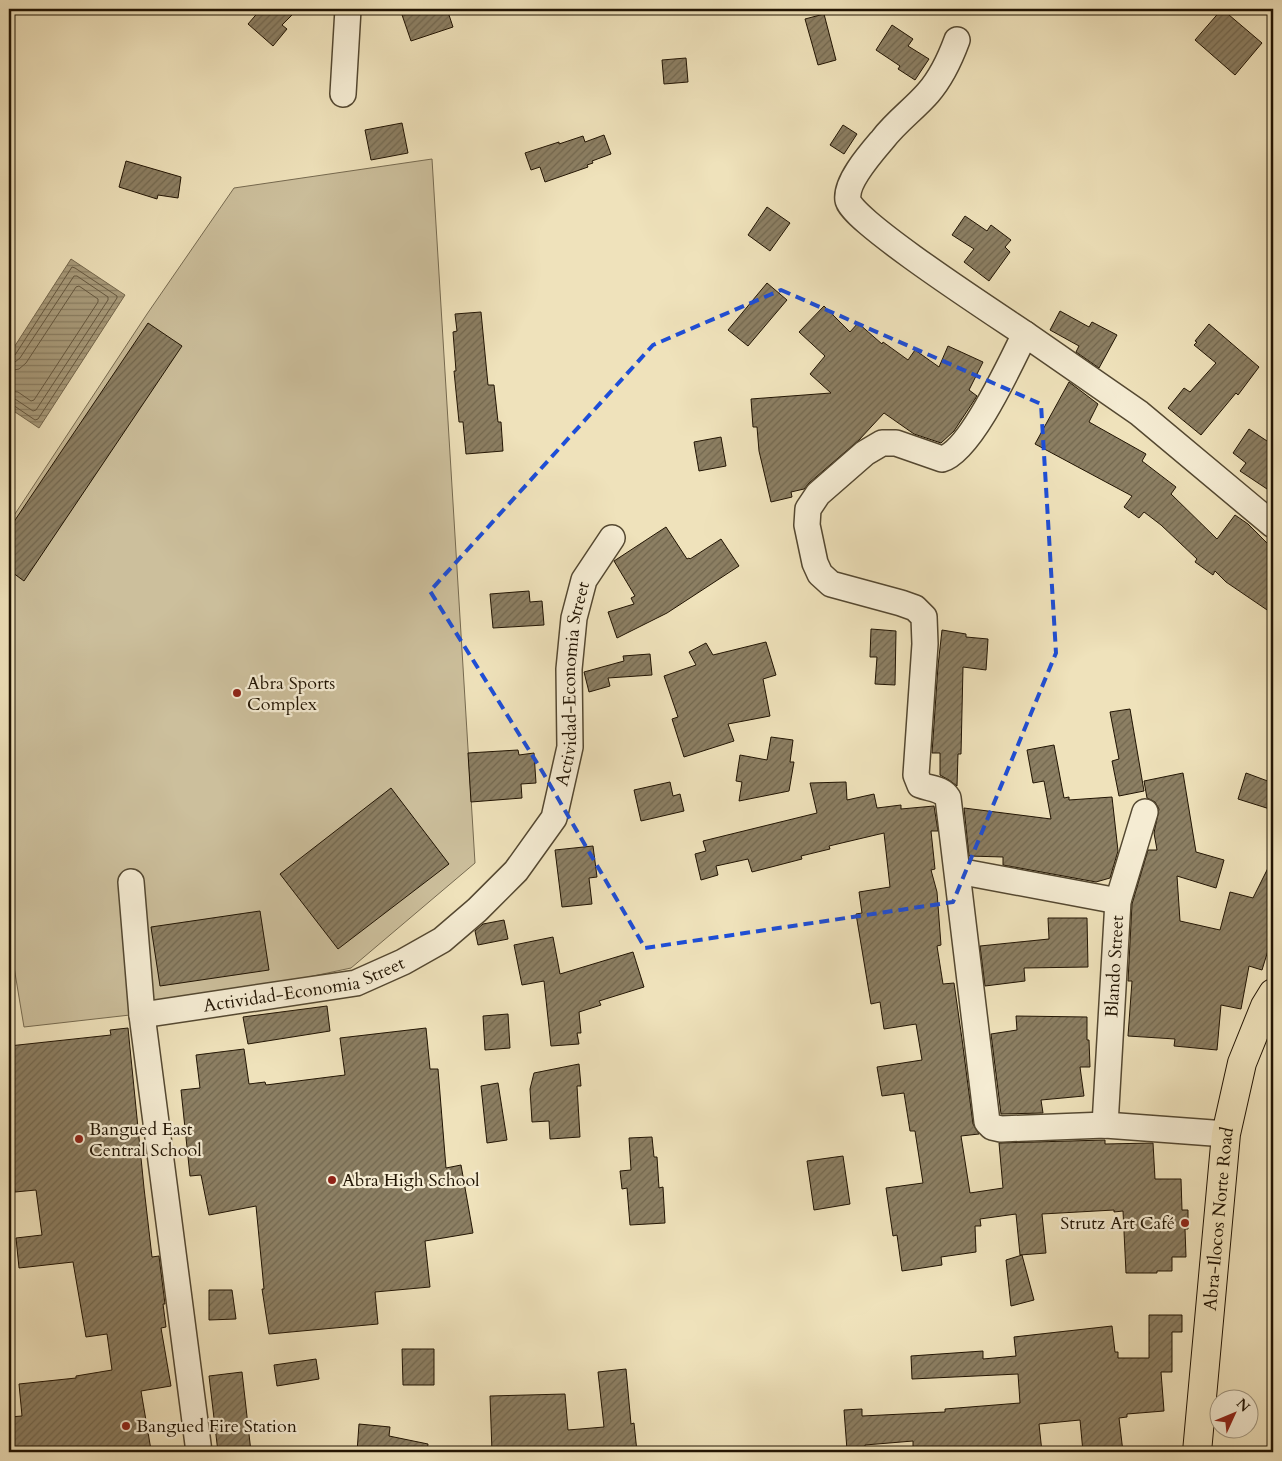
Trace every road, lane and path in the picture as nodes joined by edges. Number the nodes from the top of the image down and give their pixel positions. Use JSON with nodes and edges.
{"nodes":[{"id":1,"x":348,"y":9,"type":"edge"},
{"id":2,"x":957,"y":40,"type":"dead end"},
{"id":3,"x":343,"y":94,"type":"dead end"},
{"id":4,"x":1025,"y":334,"type":"junction"},
{"id":5,"x":1273,"y":525,"type":"edge"},
{"id":6,"x":612,"y":538,"type":"dead end"},
{"id":7,"x":1145,"y":812,"type":"dead end"},
{"id":8,"x":958,"y":871,"type":"junction"},
{"id":9,"x":131,"y":882,"type":"dead end"},
{"id":10,"x":1118,"y":902,"type":"junction"},
{"id":11,"x":1273,"y":993,"type":"edge"},
{"id":12,"x":142,"y":1016,"type":"junction"},
{"id":13,"x":1105,"y":1125,"type":"junction"},
{"id":14,"x":1226,"y":1134,"type":"junction"},
{"id":15,"x":199,"y":1452,"type":"edge"},
{"id":16,"x":1197,"y":1452,"type":"edge"}],
"edges":[{"from":1,"to":3,"type":"street"},
{"from":2,"to":4,"type":"street"},
{"from":4,"to":5,"type":"street"},
{"from":4,"to":8,"type":"street"},
{"from":6,"to":12,"type":"street","name":"Actividad-Economia Street"},
{"from":7,"to":10,"type":"street","name":"Blando Street"},
{"from":8,"to":10,"type":"street"},
{"from":8,"to":13,"type":"street"},
{"from":9,"to":12,"type":"street"},
{"from":10,"to":13,"type":"street","name":"Blando Street"},
{"from":11,"to":14,"type":"main road","name":"Abra-Ilocos Norte Road"},
{"from":12,"to":15,"type":"street"},
{"from":13,"to":14,"type":"street"},
{"from":14,"to":16,"type":"main road","name":"Abra-Ilocos Norte Road"}]}
